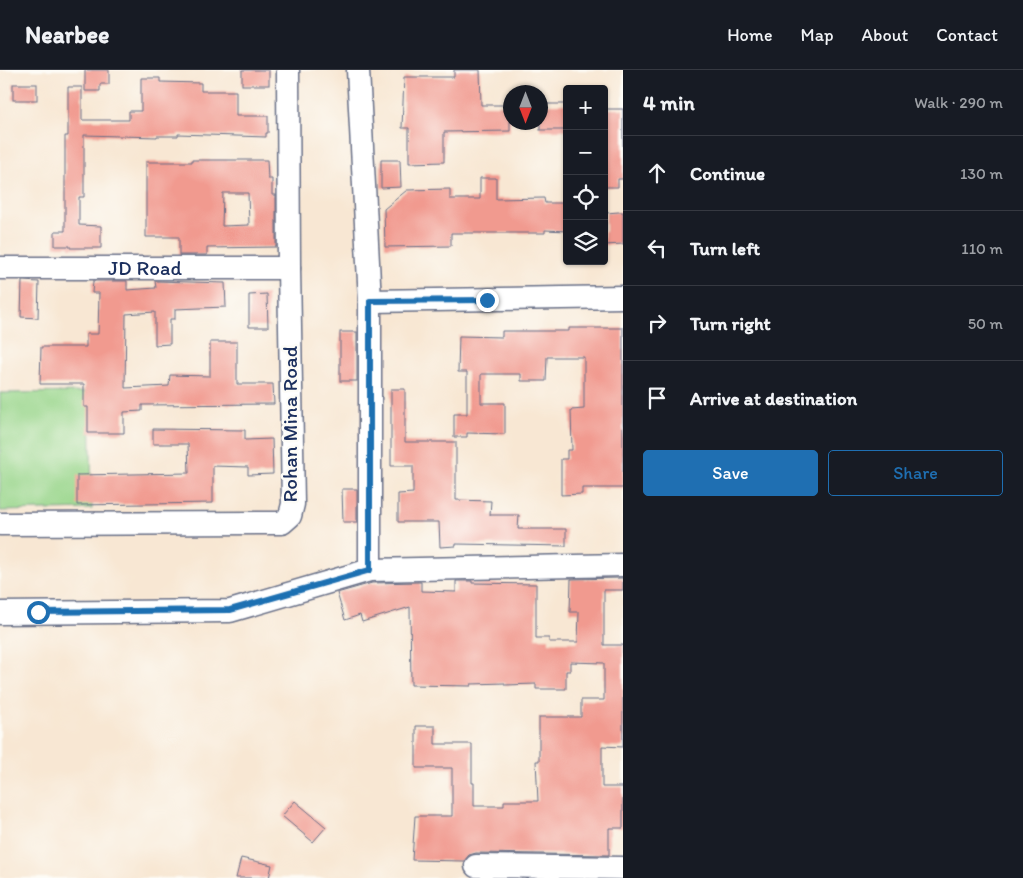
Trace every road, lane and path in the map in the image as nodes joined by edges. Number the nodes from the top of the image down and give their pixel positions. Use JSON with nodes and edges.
{"nodes":[{"id":1,"x":288,"y":70,"type":"edge"},
{"id":2,"x":358,"y":70,"type":"edge"},
{"id":3,"x":0,"y":268,"type":"edge"},
{"id":4,"x":289,"y":268,"type":"junction"},
{"id":5,"x":623,"y":298,"type":"edge"},
{"id":6,"x":370,"y":301,"type":"junction"},
{"id":7,"x":0,"y":524,"type":"edge"},
{"id":8,"x":623,"y":566,"type":"edge"},
{"id":9,"x":370,"y":570,"type":"junction"},
{"id":10,"x":0,"y":613,"type":"edge"},
{"id":11,"x":476,"y":866,"type":"dead end"},
{"id":12,"x":623,"y":868,"type":"edge"}],
"edges":[{"from":1,"to":4,"type":"street","name":"Rohan Mina Road"},
{"from":2,"to":6,"type":"street"},
{"from":3,"to":4,"type":"street","name":"JD Road"},
{"from":4,"to":7,"type":"street","name":"Rohan Mina Road"},
{"from":5,"to":6,"type":"street"},
{"from":6,"to":9,"type":"street"},
{"from":8,"to":9,"type":"street"},
{"from":9,"to":10,"type":"street"},
{"from":11,"to":12,"type":"street"}]}
